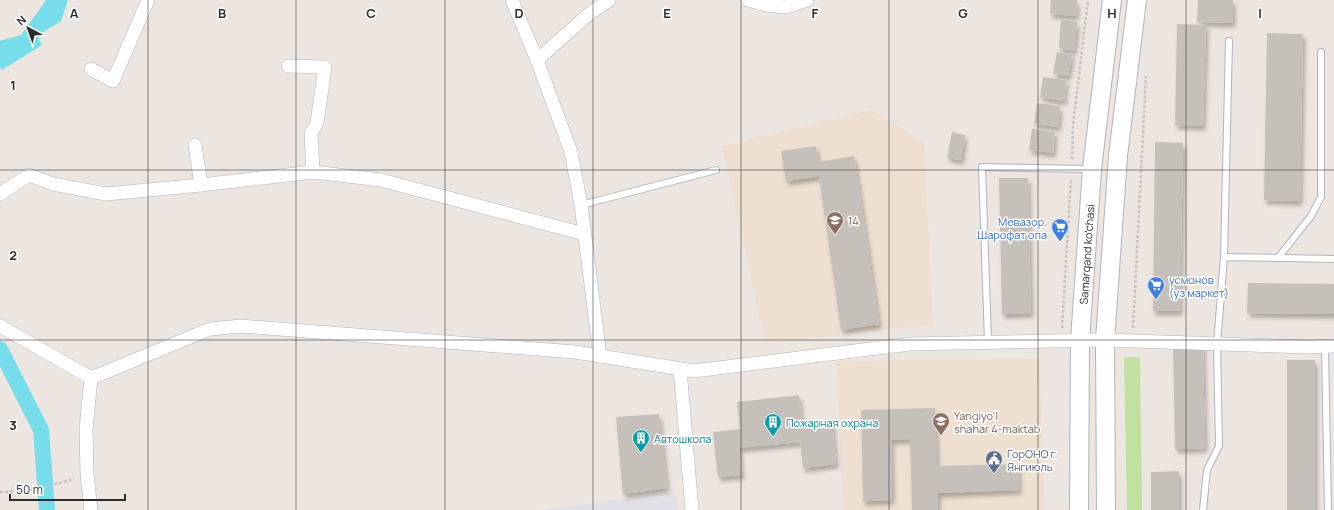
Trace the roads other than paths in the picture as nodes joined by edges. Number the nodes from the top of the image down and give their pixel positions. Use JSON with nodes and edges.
{"nodes":[{"id":1,"x":148,"y":0,"type":"edge"},
{"id":2,"x":512,"y":0,"type":"edge"},
{"id":3,"x":610,"y":0,"type":"edge"},
{"id":4,"x":748,"y":0,"type":"edge"},
{"id":5,"x":807,"y":0,"type":"edge"},
{"id":6,"x":1112,"y":0,"type":"edge"},
{"id":7,"x":1136,"y":0,"type":"edge"},
{"id":8,"x":1229,"y":41,"type":"dead end"},
{"id":9,"x":1321,"y":52,"type":"dead end"},
{"id":10,"x":537,"y":60,"type":"junction"},
{"id":11,"x":288,"y":66,"type":"dead end"},
{"id":12,"x":91,"y":69,"type":"dead end"},
{"id":13,"x":195,"y":145,"type":"dead end"},
{"id":14,"x":1092,"y":169,"type":"junction"},
{"id":15,"x":716,"y":170,"type":"dead end"},
{"id":16,"x":313,"y":172,"type":"junction"},
{"id":17,"x":201,"y":185,"type":"junction"},
{"id":18,"x":0,"y":194,"type":"edge"},
{"id":19,"x":581,"y":205,"type":"junction"},
{"id":20,"x":584,"y":234,"type":"junction"},
{"id":21,"x":1224,"y":257,"type":"junction"},
{"id":22,"x":1278,"y":258,"type":"junction"},
{"id":23,"x":1334,"y":260,"type":"edge"},
{"id":24,"x":0,"y":326,"type":"edge"},
{"id":25,"x":1080,"y":340,"type":"junction"},
{"id":26,"x":1105,"y":340,"type":"junction"},
{"id":27,"x":988,"y":341,"type":"junction"},
{"id":28,"x":1217,"y":344,"type":"junction"},
{"id":29,"x":1330,"y":346,"type":"edge"},
{"id":30,"x":600,"y":356,"type":"junction"},
{"id":31,"x":680,"y":369,"type":"junction"},
{"id":32,"x":91,"y":378,"type":"junction"},
{"id":33,"x":91,"y":510,"type":"edge"},
{"id":34,"x":692,"y":510,"type":"edge"},
{"id":35,"x":1079,"y":510,"type":"edge"},
{"id":36,"x":1106,"y":510,"type":"edge"},
{"id":37,"x":1203,"y":510,"type":"edge"},
{"id":38,"x":1328,"y":510,"type":"edge"}],
"edges":[{"from":1,"to":12,"type":"street"},
{"from":2,"to":10,"type":"street"},
{"from":3,"to":10,"type":"street"},
{"from":4,"to":5,"type":"street"},
{"from":6,"to":14,"type":"main road","name":"Samarqand ko'chasi"},
{"from":7,"to":26,"type":"main road"},
{"from":8,"to":21,"type":"lane"},
{"from":9,"to":22,"type":"lane"},
{"from":10,"to":19,"type":"street"},
{"from":11,"to":16,"type":"street"},
{"from":13,"to":17,"type":"street"},
{"from":14,"to":25,"type":"main road","name":"Samarqand ko'chasi"},
{"from":14,"to":27,"type":"lane"},
{"from":15,"to":19,"type":"lane"},
{"from":16,"to":17,"type":"street"},
{"from":16,"to":20,"type":"street"},
{"from":17,"to":18,"type":"street"},
{"from":19,"to":20,"type":"street"},
{"from":20,"to":30,"type":"street"},
{"from":21,"to":22,"type":"lane"},
{"from":21,"to":28,"type":"lane"},
{"from":22,"to":23,"type":"lane"},
{"from":24,"to":32,"type":"street"},
{"from":25,"to":26,"type":"street"},
{"from":25,"to":27,"type":"street"},
{"from":25,"to":35,"type":"main road","name":"Samarqand ko'chasi"},
{"from":26,"to":28,"type":"street"},
{"from":26,"to":36,"type":"main road"},
{"from":27,"to":31,"type":"street"},
{"from":28,"to":29,"type":"street"},
{"from":28,"to":37,"type":"lane"},
{"from":29,"to":38,"type":"lane"},
{"from":30,"to":31,"type":"street"},
{"from":30,"to":32,"type":"street"},
{"from":31,"to":34,"type":"street"},
{"from":32,"to":33,"type":"street"}]}
